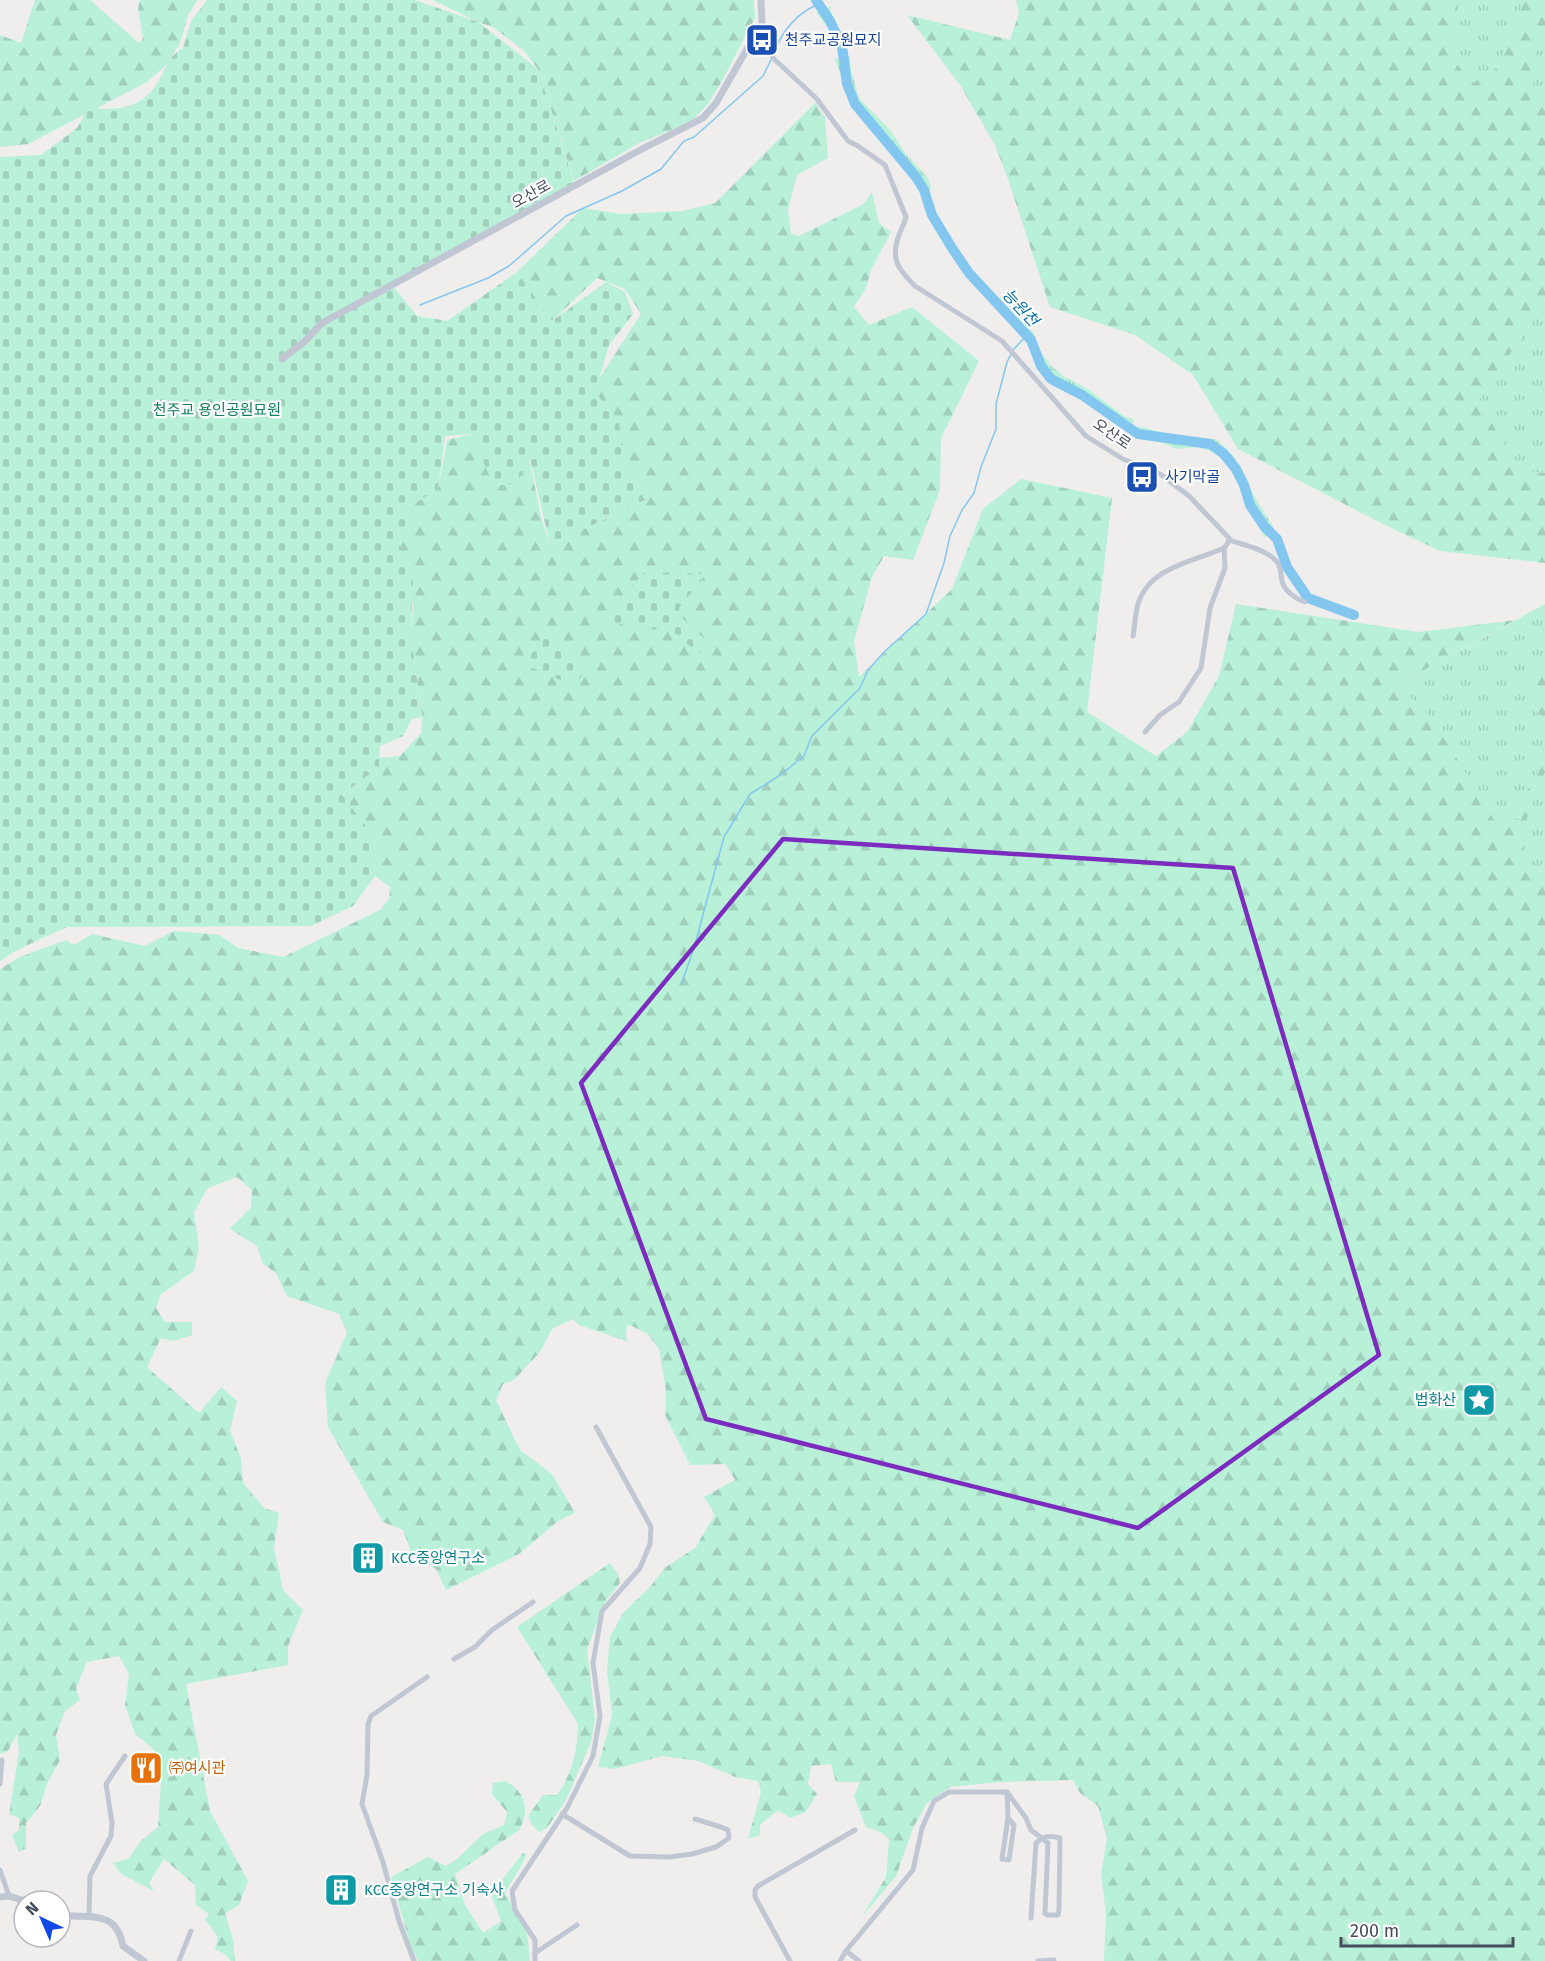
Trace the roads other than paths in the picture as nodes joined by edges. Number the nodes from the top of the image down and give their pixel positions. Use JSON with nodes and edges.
{"nodes":[{"id":1,"x":761,"y":0,"type":"edge"},
{"id":2,"x":762,"y":23,"type":"junction"},
{"id":3,"x":282,"y":359,"type":"dead end"},
{"id":4,"x":1230,"y":540,"type":"junction"},
{"id":5,"x":1224,"y":548,"type":"junction"},
{"id":6,"x":1305,"y":602,"type":"dead end"},
{"id":7,"x":1133,"y":636,"type":"dead end"},
{"id":8,"x":1145,"y":732,"type":"dead end"},
{"id":9,"x":596,"y":1427,"type":"dead end"},
{"id":10,"x":534,"y":1602,"type":"dead end"},
{"id":11,"x":454,"y":1659,"type":"dead end"},
{"id":12,"x":428,"y":1677,"type":"dead end"},
{"id":13,"x":125,"y":1755,"type":"dead end"},
{"id":14,"x":2,"y":1760,"type":"dead end"},
{"id":15,"x":0,"y":1784,"type":"edge"},
{"id":16,"x":1007,"y":1792,"type":"junction"},
{"id":17,"x":562,"y":1814,"type":"junction"},
{"id":18,"x":1008,"y":1818,"type":"junction"},
{"id":19,"x":695,"y":1820,"type":"dead end"},
{"id":20,"x":855,"y":1830,"type":"dead end"},
{"id":21,"x":1042,"y":1838,"type":"junction"},
{"id":22,"x":0,"y":1870,"type":"edge"},
{"id":23,"x":389,"y":1890,"type":"junction"},
{"id":24,"x":369,"y":1892,"type":"dead end"},
{"id":25,"x":9,"y":1896,"type":"junction"},
{"id":26,"x":0,"y":1897,"type":"edge"},
{"id":27,"x":12,"y":1897,"type":"edge"},
{"id":28,"x":72,"y":1915,"type":"edge"},
{"id":29,"x":88,"y":1916,"type":"junction"},
{"id":30,"x":1031,"y":1918,"type":"dead end"},
{"id":31,"x":577,"y":1925,"type":"dead end"},
{"id":32,"x":191,"y":1931,"type":"dead end"},
{"id":33,"x":846,"y":1951,"type":"junction"},
{"id":34,"x":535,"y":1953,"type":"junction"},
{"id":35,"x":1054,"y":1960,"type":"edge"},
{"id":36,"x":144,"y":1961,"type":"edge"},
{"id":37,"x":179,"y":1961,"type":"edge"},
{"id":38,"x":414,"y":1961,"type":"edge"},
{"id":39,"x":535,"y":1961,"type":"edge"},
{"id":40,"x":790,"y":1961,"type":"edge"},
{"id":41,"x":840,"y":1961,"type":"edge"},
{"id":42,"x":859,"y":1961,"type":"edge"},
{"id":43,"x":1038,"y":1961,"type":"edge"}],
"edges":[{"from":1,"to":2,"type":"street"},
{"from":2,"to":3,"type":"street","name":"오산로"},
{"from":2,"to":4,"type":"street","name":"오산로"},
{"from":4,"to":5,"type":"street"},
{"from":4,"to":6,"type":"street","name":"오산로"},
{"from":5,"to":7,"type":"street"},
{"from":5,"to":8,"type":"street"},
{"from":9,"to":17,"type":"street"},
{"from":10,"to":11,"type":"street"},
{"from":12,"to":23,"type":"street"},
{"from":13,"to":29,"type":"street"},
{"from":14,"to":15,"type":"street"},
{"from":16,"to":18,"type":"street"},
{"from":16,"to":21,"type":"street"},
{"from":16,"to":33,"type":"street"},
{"from":17,"to":19,"type":"street"},
{"from":17,"to":34,"type":"street"},
{"from":18,"to":18,"type":"street"},
{"from":20,"to":40,"type":"street"},
{"from":21,"to":21,"type":"street"},
{"from":21,"to":30,"type":"street"},
{"from":22,"to":25,"type":"street"},
{"from":23,"to":24,"type":"street"},
{"from":23,"to":38,"type":"street"},
{"from":25,"to":26,"type":"street"},
{"from":25,"to":27,"type":"street"},
{"from":28,"to":29,"type":"street"},
{"from":29,"to":36,"type":"street"},
{"from":31,"to":34,"type":"street"},
{"from":32,"to":37,"type":"street"},
{"from":33,"to":41,"type":"street"},
{"from":33,"to":42,"type":"street"},
{"from":34,"to":39,"type":"street"},
{"from":35,"to":43,"type":"street"}]}
